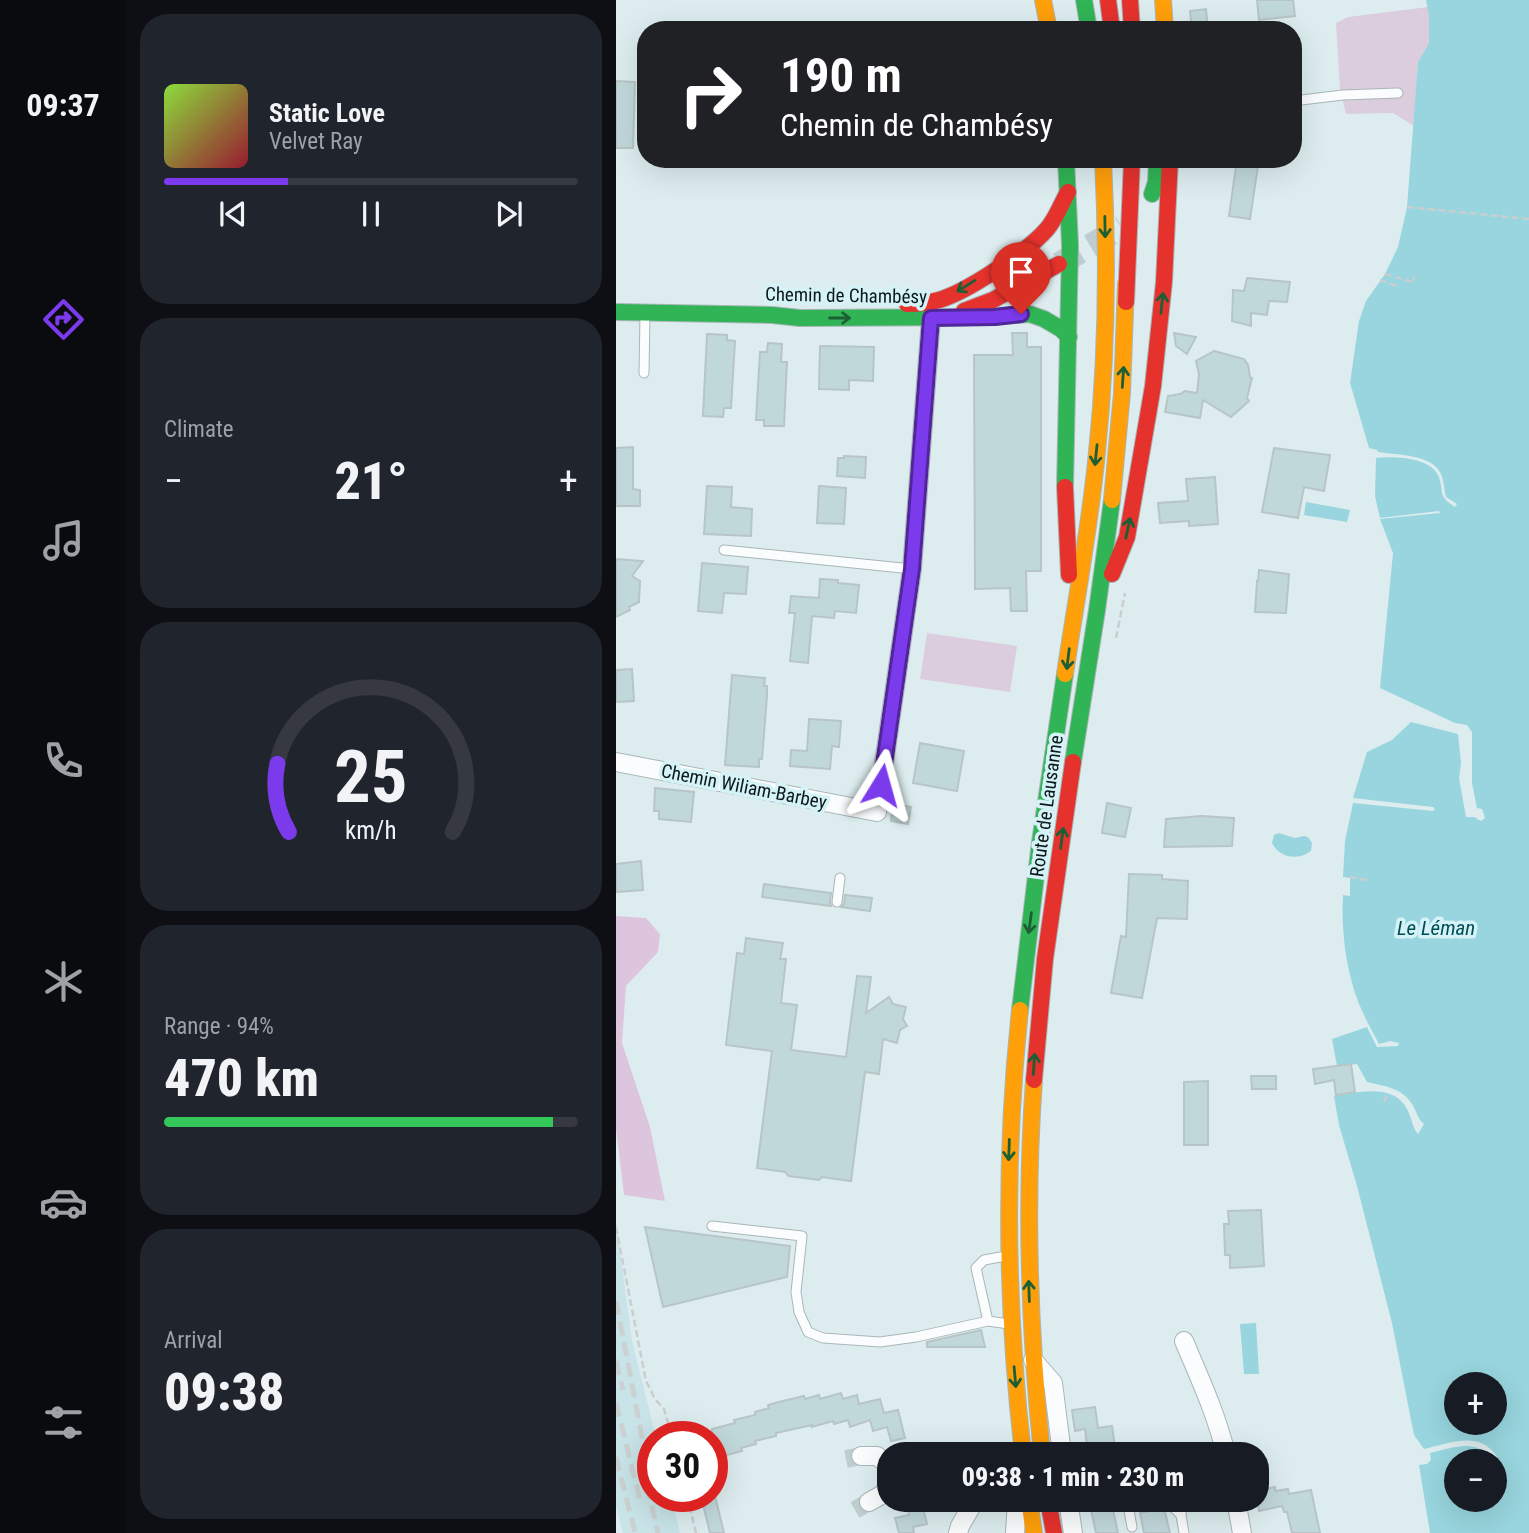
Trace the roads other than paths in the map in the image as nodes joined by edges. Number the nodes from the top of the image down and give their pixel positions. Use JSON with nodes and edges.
{"nodes":[{"id":1,"x":1043,"y":0,"type":"edge"},
{"id":2,"x":1084,"y":0,"type":"edge"},
{"id":3,"x":1108,"y":0,"type":"edge"},
{"id":4,"x":1130,"y":0,"type":"edge"},
{"id":5,"x":1150,"y":0,"type":"edge"},
{"id":6,"x":1163,"y":0,"type":"edge"},
{"id":7,"x":1047,"y":21,"type":"edge"},
{"id":8,"x":1088,"y":21,"type":"edge"},
{"id":9,"x":1111,"y":21,"type":"edge"},
{"id":10,"x":1131,"y":21,"type":"edge"},
{"id":11,"x":1152,"y":21,"type":"edge"},
{"id":12,"x":1164,"y":21,"type":"edge"},
{"id":13,"x":1398,"y":93,"type":"dead end"},
{"id":14,"x":1302,"y":100,"type":"edge"},
{"id":15,"x":1067,"y":168,"type":"edge"},
{"id":16,"x":1103,"y":168,"type":"edge"},
{"id":17,"x":1123,"y":168,"type":"edge"},
{"id":18,"x":1132,"y":168,"type":"edge"},
{"id":19,"x":1157,"y":168,"type":"edge"},
{"id":20,"x":1170,"y":168,"type":"edge"},
{"id":21,"x":1068,"y":192,"type":"junction"},
{"id":22,"x":1152,"y":194,"type":"dead end"},
{"id":23,"x":1059,"y":264,"type":"tunnel mouth"},
{"id":24,"x":1126,"y":302,"type":"junction"},
{"id":25,"x":616,"y":312,"type":"edge"},
{"id":26,"x":645,"y":313,"type":"junction"},
{"id":27,"x":772,"y":315,"type":"junction"},
{"id":28,"x":937,"y":317,"type":"junction"},
{"id":29,"x":1069,"y":337,"type":"junction"},
{"id":30,"x":644,"y":373,"type":"dead end"},
{"id":31,"x":724,"y":550,"type":"dead end"},
{"id":32,"x":912,"y":569,"type":"junction"},
{"id":33,"x":1096,"y":615,"type":"junction"},
{"id":34,"x":1072,"y":625,"type":"junction"},
{"id":35,"x":616,"y":762,"type":"edge"},
{"id":36,"x":840,"y":878,"type":"dead end"},
{"id":37,"x":837,"y":902,"type":"dead end"},
{"id":38,"x":712,"y":1226,"type":"dead end"},
{"id":39,"x":1008,"y":1256,"type":"junction"},
{"id":40,"x":988,"y":1321,"type":"junction"},
{"id":41,"x":1011,"y":1325,"type":"junction"},
{"id":42,"x":1184,"y":1341,"type":"dead end"},
{"id":43,"x":1033,"y":1360,"type":"junction"},
{"id":44,"x":1020,"y":1430,"type":"joint"},
{"id":45,"x":1020,"y":1442,"type":"edge"},
{"id":46,"x":1041,"y":1442,"type":"edge"},
{"id":47,"x":1060,"y":1442,"type":"edge"},
{"id":48,"x":1223,"y":1442,"type":"edge"},
{"id":49,"x":861,"y":1456,"type":"tunnel mouth"},
{"id":50,"x":877,"y":1457,"type":"edge"},
{"id":51,"x":877,"y":1497,"type":"edge"},
{"id":52,"x":869,"y":1502,"type":"tunnel mouth"},
{"id":53,"x":968,"y":1512,"type":"edge"},
{"id":54,"x":1016,"y":1512,"type":"edge"},
{"id":55,"x":1031,"y":1512,"type":"edge"},
{"id":56,"x":1050,"y":1512,"type":"edge"},
{"id":57,"x":1071,"y":1512,"type":"edge"},
{"id":58,"x":1129,"y":1512,"type":"edge"},
{"id":59,"x":1178,"y":1512,"type":"edge"},
{"id":60,"x":1181,"y":1512,"type":"edge"},
{"id":61,"x":1238,"y":1512,"type":"edge"},
{"id":62,"x":1181,"y":1515,"type":"junction"},
{"id":63,"x":1132,"y":1527,"type":"dead end"},
{"id":64,"x":1075,"y":1532,"type":"edge"},
{"id":65,"x":958,"y":1533,"type":"edge"},
{"id":66,"x":1015,"y":1533,"type":"edge"},
{"id":67,"x":1034,"y":1533,"type":"edge"},
{"id":68,"x":1054,"y":1533,"type":"edge"},
{"id":69,"x":1184,"y":1533,"type":"edge"},
{"id":70,"x":1242,"y":1533,"type":"edge"}],
"edges":[{"from":1,"to":7,"type":"main road"},
{"from":2,"to":8,"type":"main road"},
{"from":3,"to":9,"type":"main road"},
{"from":4,"to":10,"type":"main road"},
{"from":5,"to":11,"type":"main road"},
{"from":6,"to":12,"type":"main road"},
{"from":13,"to":14,"type":"lane"},
{"from":15,"to":21,"type":"main road"},
{"from":16,"to":34,"type":"main road","name":"Route de Lausanne","one_way":true},
{"from":17,"to":24,"type":"main road","name":"Route de Lausanne"},
{"from":18,"to":24,"type":"main road"},
{"from":19,"to":22,"type":"main road"},
{"from":33,"to":20,"type":"main road","one_way":true},
{"from":21,"to":27,"type":"main road","one_way":true},
{"from":21,"to":29,"type":"main road"},
{"from":23,"to":28,"type":"main road"},
{"from":33,"to":24,"type":"main road","name":"Route de Lausanne","one_way":true},
{"from":25,"to":26,"type":"main road","name":"Chemin de Chambésy"},
{"from":26,"to":27,"type":"main road","name":"Chemin de Chambésy"},
{"from":26,"to":30,"type":"lane"},
{"from":27,"to":28,"type":"main road","name":"Chemin de Chambésy","one_way":true},
{"from":28,"to":29,"type":"main road","name":"Chemin de Chambésy"},
{"from":28,"to":32,"type":"street","name":"Chemin Wiliam-Barbey"},
{"from":29,"to":34,"type":"main road"},
{"from":31,"to":32,"type":"lane"},
{"from":32,"to":35,"type":"street","name":"Chemin Wiliam-Barbey"},
{"from":43,"to":33,"type":"main road","name":"Route de Lausanne","one_way":true},
{"from":34,"to":39,"type":"main road","name":"Route de Lausanne","one_way":true},
{"from":36,"to":37,"type":"lane"},
{"from":38,"to":40,"type":"lane"},
{"from":39,"to":40,"type":"lane"},
{"from":39,"to":41,"type":"main road","name":"Route de Lausanne"},
{"from":40,"to":41,"type":"lane"},
{"from":41,"to":44,"type":"main road","name":"Route de Lausanne","one_way":true},
{"from":42,"to":48,"type":"street"},
{"from":43,"to":46,"type":"main road","name":"Route de Lausanne"},
{"from":43,"to":47,"type":"street"},
{"from":44,"to":45,"type":"street"},
{"from":49,"to":50,"type":"street"},
{"from":51,"to":52,"type":"street"},
{"from":53,"to":65,"type":"street"},
{"from":54,"to":66,"type":"street"},
{"from":55,"to":67,"type":"main road"},
{"from":56,"to":68,"type":"main road"},
{"from":57,"to":64,"type":"street"},
{"from":58,"to":63,"type":"lane"},
{"from":59,"to":62,"type":"lane"},
{"from":60,"to":62,"type":"lane"},
{"from":61,"to":70,"type":"street"},
{"from":62,"to":69,"type":"lane"}]}
